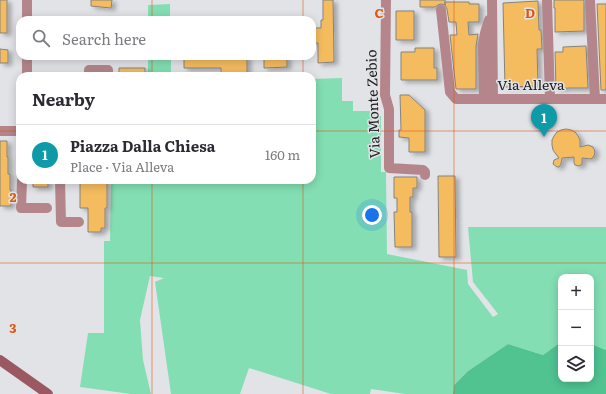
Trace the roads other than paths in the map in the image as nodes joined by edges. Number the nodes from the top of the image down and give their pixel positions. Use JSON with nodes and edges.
{"nodes":[{"id":1,"x":27,"y":0,"type":"edge"},
{"id":2,"x":386,"y":0,"type":"edge"},
{"id":3,"x":492,"y":0,"type":"edge"},
{"id":4,"x":547,"y":0,"type":"edge"},
{"id":5,"x":590,"y":0,"type":"edge"},
{"id":6,"x":441,"y":10,"type":"dead end"},
{"id":7,"x":27,"y":16,"type":"edge"},
{"id":8,"x":27,"y":60,"type":"edge"},
{"id":9,"x":27,"y":72,"type":"edge"},
{"id":10,"x":89,"y":72,"type":"edge"},
{"id":11,"x":108,"y":72,"type":"edge"},
{"id":12,"x":488,"y":99,"type":"junction"},
{"id":13,"x":550,"y":99,"type":"junction"},
{"id":14,"x":595,"y":99,"type":"junction"},
{"id":15,"x":606,"y":99,"type":"edge"},
{"id":16,"x":16,"y":130,"type":"edge"},
{"id":17,"x":0,"y":131,"type":"edge"},
{"id":18,"x":425,"y":175,"type":"dead end"},
{"id":19,"x":22,"y":184,"type":"edge"},
{"id":20,"x":60,"y":184,"type":"edge"},
{"id":21,"x":47,"y":208,"type":"dead end"},
{"id":22,"x":79,"y":222,"type":"dead end"},
{"id":23,"x":0,"y":360,"type":"edge"},
{"id":24,"x":48,"y":394,"type":"edge"}],
"edges":[{"from":1,"to":7,"type":"street"},
{"from":2,"to":18,"type":"street","name":"Via Monte Zebio"},
{"from":3,"to":12,"type":"street"},
{"from":4,"to":13,"type":"street"},
{"from":5,"to":14,"type":"street"},
{"from":6,"to":12,"type":"street","name":"Via Alleva"},
{"from":8,"to":9,"type":"street"},
{"from":10,"to":11,"type":"street"},
{"from":12,"to":13,"type":"street","name":"Via Alleva"},
{"from":13,"to":14,"type":"street","name":"Via Alleva"},
{"from":14,"to":15,"type":"street","name":"Via Alleva"},
{"from":16,"to":17,"type":"street"},
{"from":19,"to":21,"type":"street"},
{"from":20,"to":22,"type":"street"},
{"from":23,"to":24,"type":"main road"}]}
